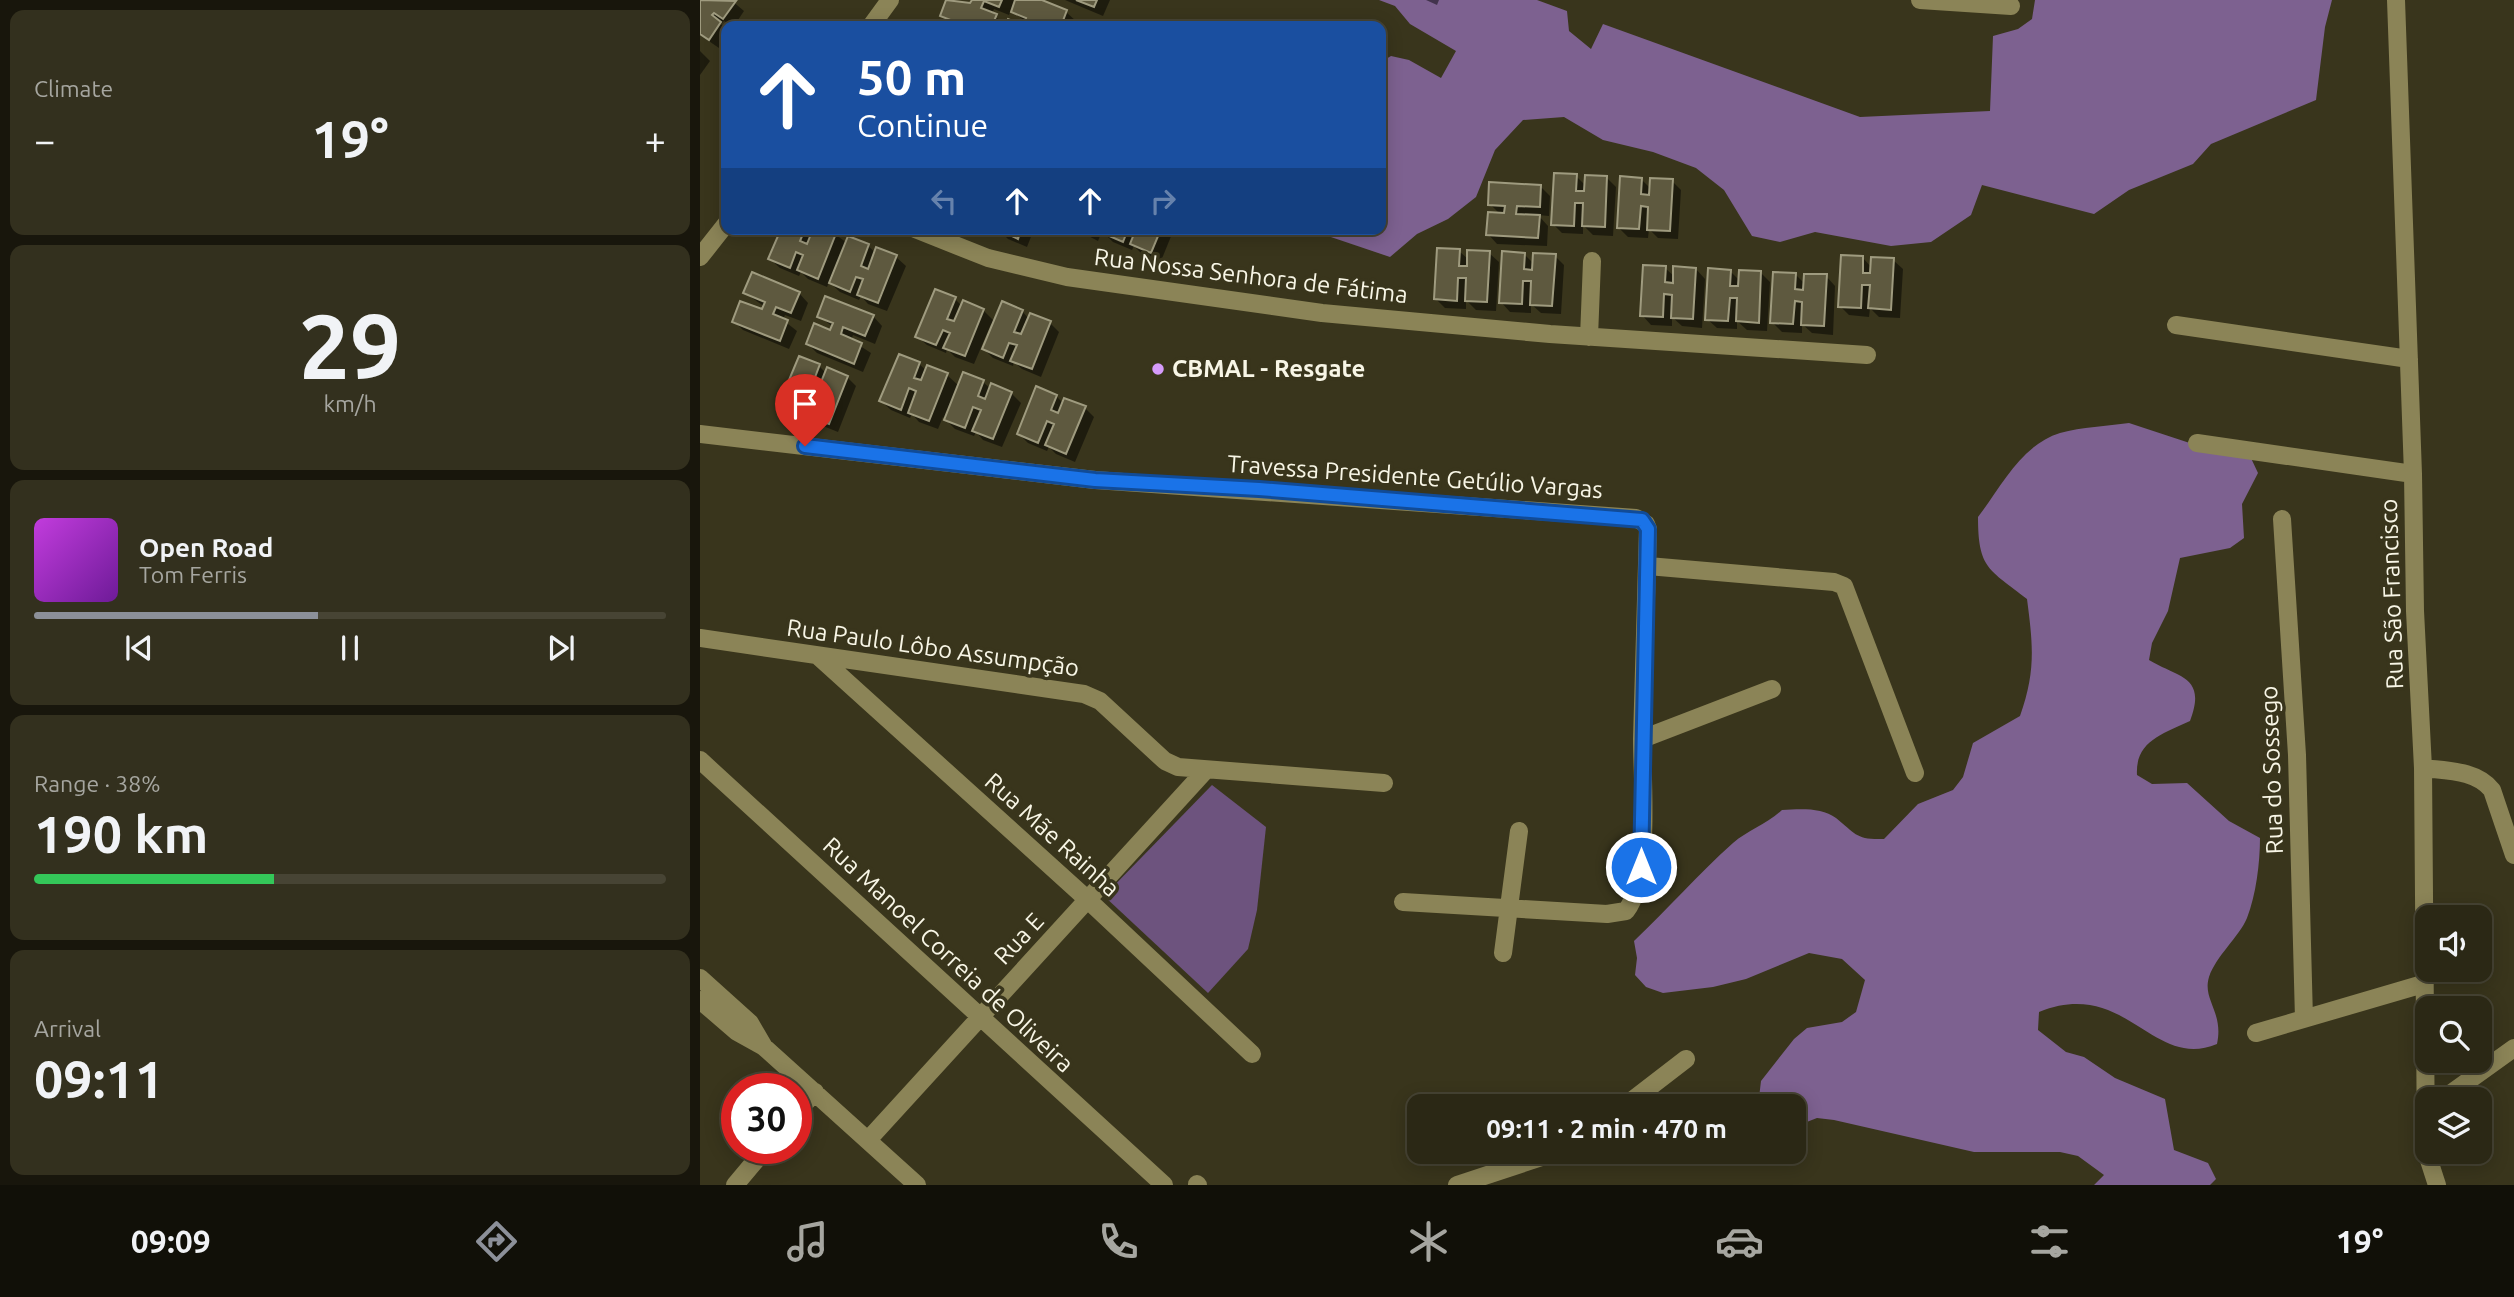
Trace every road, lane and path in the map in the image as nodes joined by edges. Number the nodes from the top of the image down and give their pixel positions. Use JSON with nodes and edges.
{"nodes":[{"id":1,"x":890,"y":0,"type":"edge"},
{"id":2,"x":1920,"y":0,"type":"edge"},
{"id":3,"x":2396,"y":0,"type":"edge"},
{"id":4,"x":2011,"y":6,"type":"dead end"},
{"id":5,"x":875,"y":21,"type":"edge"},
{"id":6,"x":721,"y":230,"type":"edge"},
{"id":7,"x":930,"y":235,"type":"edge"},
{"id":8,"x":700,"y":257,"type":"edge"},
{"id":9,"x":1592,"y":261,"type":"dead end"},
{"id":10,"x":2176,"y":325,"type":"dead end"},
{"id":11,"x":1589,"y":337,"type":"junction"},
{"id":12,"x":1867,"y":355,"type":"dead end"},
{"id":13,"x":2409,"y":359,"type":"junction"},
{"id":14,"x":700,"y":434,"type":"edge"},
{"id":15,"x":2197,"y":443,"type":"dead end"},
{"id":16,"x":2413,"y":474,"type":"junction"},
{"id":17,"x":2282,"y":519,"type":"dead end"},
{"id":18,"x":1648,"y":566,"type":"junction"},
{"id":19,"x":700,"y":638,"type":"edge"},
{"id":20,"x":817,"y":655,"type":"junction"},
{"id":21,"x":1772,"y":689,"type":"dead end"},
{"id":22,"x":1642,"y":738,"type":"junction"},
{"id":23,"x":700,"y":760,"type":"edge"},
{"id":24,"x":2423,"y":768,"type":"junction"},
{"id":25,"x":1205,"y":771,"type":"junction"},
{"id":26,"x":1915,"y":773,"type":"dead end"},
{"id":27,"x":1384,"y":783,"type":"dead end"},
{"id":28,"x":1519,"y":831,"type":"dead end"},
{"id":29,"x":2514,"y":855,"type":"edge"},
{"id":30,"x":1088,"y":900,"type":"junction"},
{"id":31,"x":1403,"y":901,"type":"dead end"},
{"id":32,"x":1510,"y":907,"type":"junction"},
{"id":33,"x":1503,"y":953,"type":"dead end"},
{"id":34,"x":700,"y":978,"type":"edge"},
{"id":35,"x":2423,"y":984,"type":"junction"},
{"id":36,"x":700,"y":1000,"type":"edge"},
{"id":37,"x":980,"y":1017,"type":"junction"},
{"id":38,"x":2304,"y":1019,"type":"junction"},
{"id":39,"x":2256,"y":1033,"type":"dead end"},
{"id":40,"x":764,"y":1046,"type":"junction"},
{"id":41,"x":2514,"y":1048,"type":"edge"},
{"id":42,"x":1252,"y":1054,"type":"dead end"},
{"id":43,"x":1686,"y":1059,"type":"dead end"},
{"id":44,"x":2425,"y":1087,"type":"edge"},
{"id":45,"x":2460,"y":1087,"type":"edge"},
{"id":46,"x":815,"y":1092,"type":"junction"},
{"id":47,"x":1641,"y":1094,"type":"edge"},
{"id":48,"x":812,"y":1095,"type":"edge"},
{"id":49,"x":868,"y":1140,"type":"junction"},
{"id":50,"x":753,"y":1164,"type":"edge"},
{"id":51,"x":1521,"y":1164,"type":"edge"},
{"id":52,"x":2430,"y":1164,"type":"edge"},
{"id":53,"x":735,"y":1185,"type":"edge"},
{"id":54,"x":917,"y":1185,"type":"edge"},
{"id":55,"x":1164,"y":1185,"type":"edge"},
{"id":56,"x":1457,"y":1185,"type":"edge"},
{"id":57,"x":2437,"y":1185,"type":"edge"}],
"edges":[{"from":1,"to":5,"type":"street"},
{"from":2,"to":4,"type":"street"},
{"from":3,"to":13,"type":"street","name":"Rua São Francisco"},
{"from":6,"to":8,"type":"street"},
{"from":7,"to":11,"type":"street","name":"Rua Nossa Senhora de Fátima"},
{"from":9,"to":11,"type":"street"},
{"from":10,"to":13,"type":"street"},
{"from":11,"to":12,"type":"street","name":"Rua Nossa Senhora de Fátima"},
{"from":13,"to":16,"type":"street","name":"Rua São Francisco"},
{"from":14,"to":18,"type":"street","name":"Travessa Presidente Getúlio Vargas"},
{"from":15,"to":16,"type":"street"},
{"from":16,"to":24,"type":"street","name":"Rua São Francisco"},
{"from":17,"to":38,"type":"street","name":"Rua do Sossego"},
{"from":18,"to":22,"type":"street","name":"Travessa Presidente Getúlio Vargas"},
{"from":18,"to":26,"type":"street"},
{"from":19,"to":20,"type":"street","name":"Rua Paulo Lôbo Assumpção"},
{"from":20,"to":25,"type":"street","name":"Rua Paulo Lôbo Assumpção"},
{"from":20,"to":30,"type":"street","name":"Rua Mãe Rainha"},
{"from":21,"to":22,"type":"street"},
{"from":22,"to":32,"type":"street","name":"Travessa Presidente Getúlio Vargas"},
{"from":23,"to":37,"type":"street","name":"Rua Manoel Correia de Oliveira"},
{"from":24,"to":29,"type":"street"},
{"from":24,"to":35,"type":"street","name":"Rua São Francisco"},
{"from":25,"to":27,"type":"street","name":"Rua Paulo Lôbo Assumpção"},
{"from":25,"to":30,"type":"street","name":"Rua E"},
{"from":28,"to":32,"type":"street"},
{"from":30,"to":37,"type":"street","name":"Rua E"},
{"from":30,"to":42,"type":"street","name":"Rua Mãe Rainha"},
{"from":31,"to":32,"type":"street"},
{"from":32,"to":33,"type":"street"},
{"from":34,"to":40,"type":"street"},
{"from":35,"to":38,"type":"street"},
{"from":35,"to":44,"type":"street","name":"Rua São Francisco"},
{"from":36,"to":40,"type":"street"},
{"from":37,"to":49,"type":"street","name":"Rua E"},
{"from":37,"to":55,"type":"street","name":"Rua Manoel Correia de Oliveira"},
{"from":38,"to":39,"type":"street"},
{"from":40,"to":46,"type":"street"},
{"from":41,"to":45,"type":"street"},
{"from":43,"to":47,"type":"street"},
{"from":46,"to":48,"type":"street"},
{"from":46,"to":49,"type":"street"},
{"from":49,"to":54,"type":"street"},
{"from":50,"to":53,"type":"street"},
{"from":51,"to":56,"type":"street"},
{"from":52,"to":57,"type":"street","name":"Rua São Francisco"}]}
